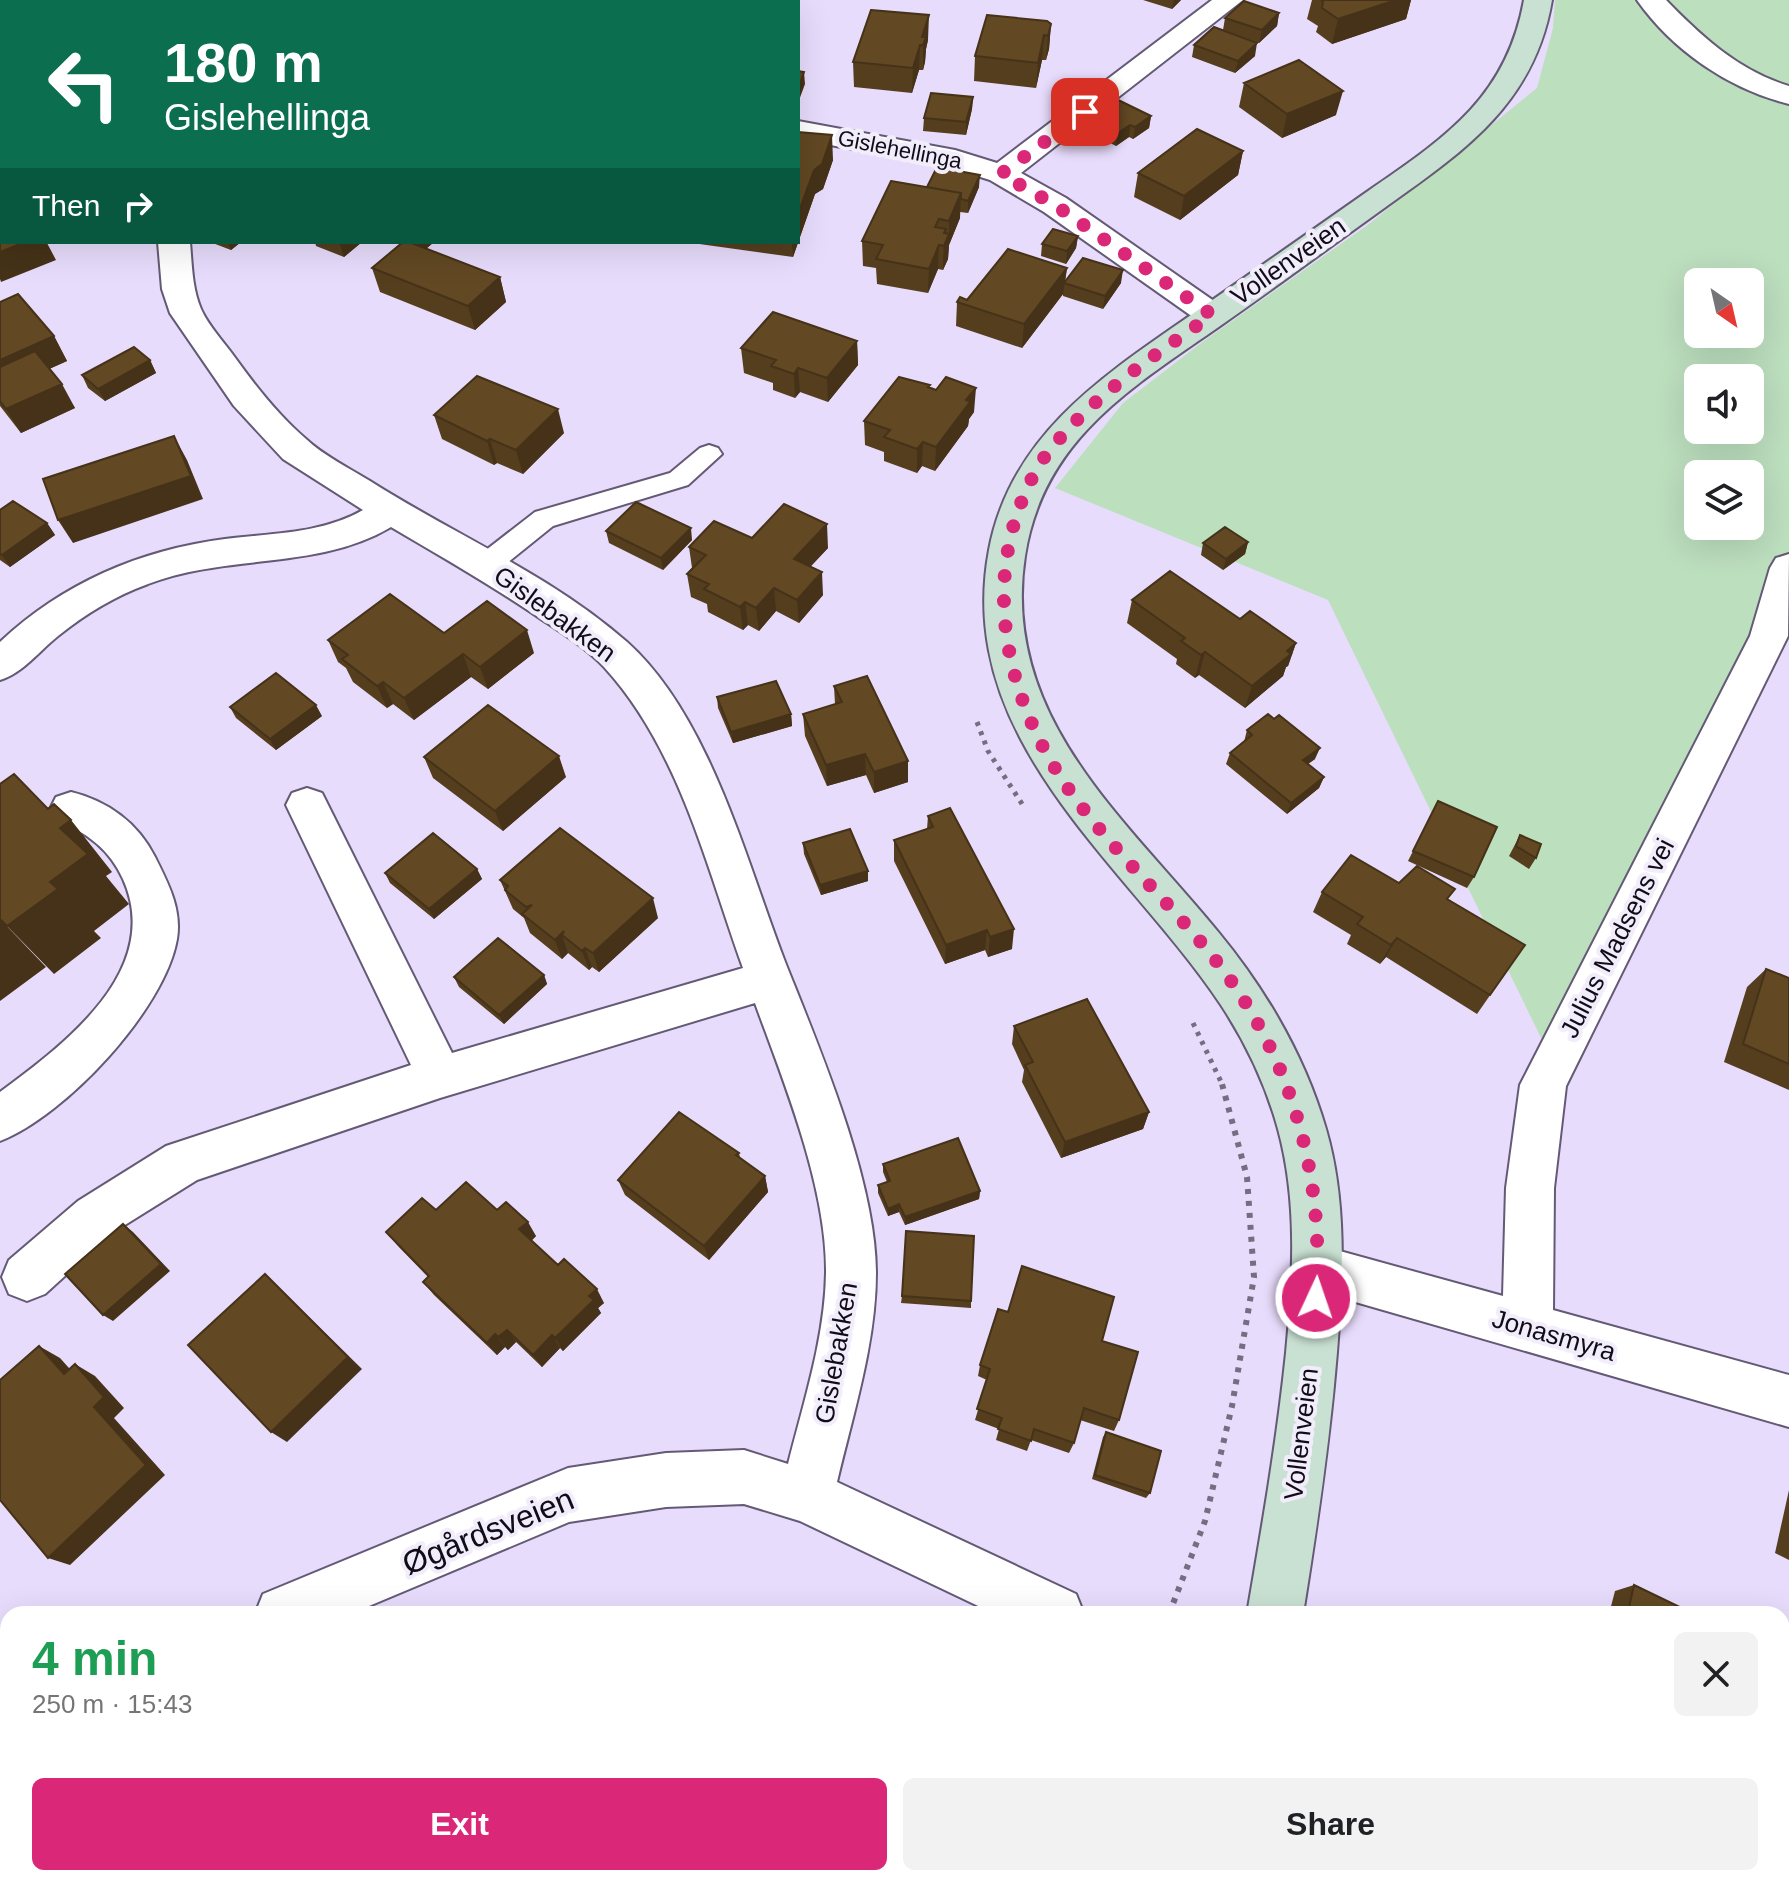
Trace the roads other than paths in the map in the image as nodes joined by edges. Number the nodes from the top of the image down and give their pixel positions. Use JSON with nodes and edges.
{"nodes":[{"id":1,"x":1229,"y":0,"type":"edge"},
{"id":2,"x":1538,"y":0,"type":"edge"},
{"id":3,"x":1651,"y":0,"type":"edge"},
{"id":4,"x":1789,"y":95,"type":"edge"},
{"id":5,"x":800,"y":130,"type":"edge"},
{"id":6,"x":1001,"y":174,"type":"junction"},
{"id":7,"x":174,"y":244,"type":"edge"},
{"id":8,"x":1212,"y":315,"type":"junction"},
{"id":9,"x":709,"y":454,"type":"dead end"},
{"id":10,"x":391,"y":511,"type":"junction"},
{"id":11,"x":487,"y":564,"type":"junction"},
{"id":12,"x":1789,"y":568,"type":"edge"},
{"id":13,"x":0,"y":665,"type":"edge"},
{"id":14,"x":307,"y":805,"type":"dead end"},
{"id":15,"x":71,"y":809,"type":"dead end"},
{"id":16,"x":770,"y":979,"type":"junction"},
{"id":17,"x":440,"y":1077,"type":"junction"},
{"id":18,"x":0,"y":1119,"type":"edge"},
{"id":19,"x":1318,"y":1269,"type":"junction"},
{"id":20,"x":27,"y":1277,"type":"dead end"},
{"id":21,"x":1527,"y":1328,"type":"junction"},
{"id":22,"x":1789,"y":1401,"type":"edge"},
{"id":23,"x":807,"y":1496,"type":"junction"},
{"id":24,"x":302,"y":1606,"type":"edge"},
{"id":25,"x":1039,"y":1606,"type":"edge"},
{"id":26,"x":1276,"y":1606,"type":"edge"}],
"edges":[{"from":1,"to":6,"type":"street"},
{"from":2,"to":8,"type":"main road","name":"Vollenveien"},
{"from":3,"to":4,"type":"street"},
{"from":5,"to":6,"type":"street","name":"Gislehellinga"},
{"from":6,"to":8,"type":"street","name":"Gislehellinga"},
{"from":7,"to":10,"type":"street","name":"Gislebakken"},
{"from":8,"to":19,"type":"main road","name":"Vollenveien"},
{"from":9,"to":11,"type":"lane"},
{"from":10,"to":11,"type":"street","name":"Gislebakken"},
{"from":10,"to":13,"type":"street"},
{"from":11,"to":16,"type":"street","name":"Gislebakken"},
{"from":12,"to":21,"type":"street","name":"Julius Madsens vei"},
{"from":14,"to":17,"type":"street"},
{"from":15,"to":18,"type":"street"},
{"from":16,"to":17,"type":"street"},
{"from":16,"to":23,"type":"street","name":"Gislebakken"},
{"from":17,"to":20,"type":"street"},
{"from":19,"to":21,"type":"street","name":"Jonasmyra"},
{"from":19,"to":26,"type":"main road","name":"Vollenveien"},
{"from":21,"to":22,"type":"street","name":"Jonasmyra"},
{"from":23,"to":24,"type":"street","name":"Øgårdsveien"},
{"from":23,"to":25,"type":"street","name":"Øgårdsveien"}]}
